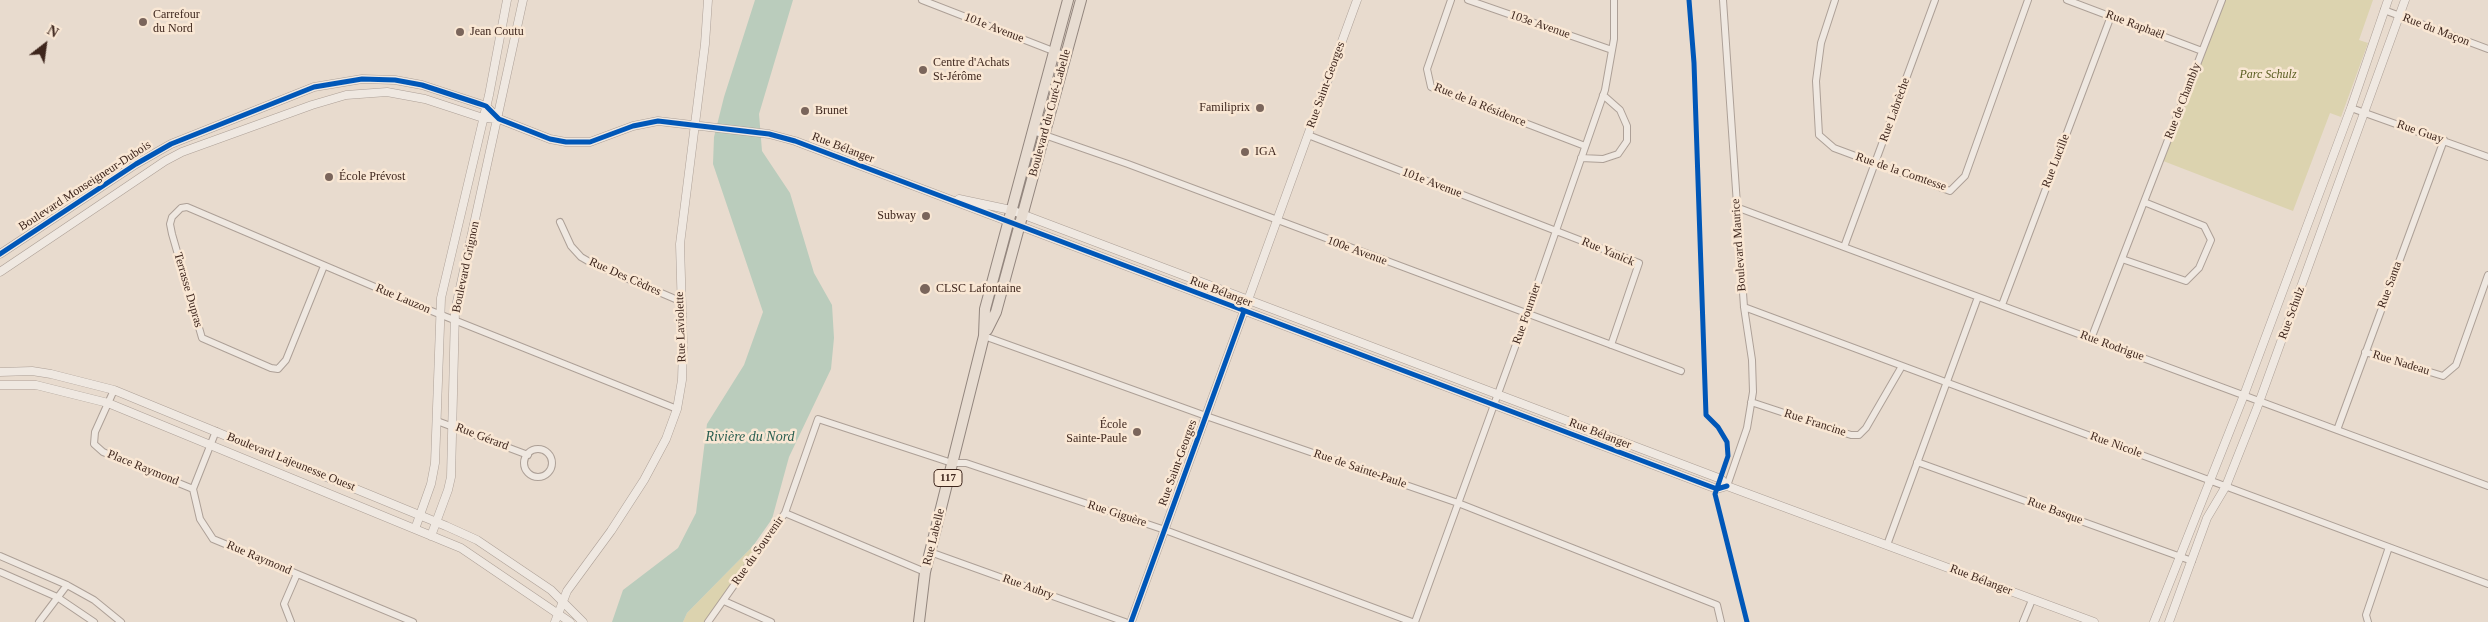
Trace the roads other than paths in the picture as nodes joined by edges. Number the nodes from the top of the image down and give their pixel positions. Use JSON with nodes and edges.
{"nodes":[{"id":1,"x":507,"y":0,"type":"edge"},
{"id":2,"x":523,"y":0,"type":"edge"},
{"id":3,"x":708,"y":0,"type":"edge"},
{"id":4,"x":922,"y":0,"type":"edge"},
{"id":5,"x":1068,"y":0,"type":"edge"},
{"id":6,"x":1081,"y":0,"type":"edge"},
{"id":7,"x":1357,"y":0,"type":"edge"},
{"id":8,"x":1451,"y":0,"type":"edge"},
{"id":9,"x":1468,"y":0,"type":"edge"},
{"id":10,"x":1614,"y":0,"type":"edge"},
{"id":11,"x":1723,"y":0,"type":"edge"},
{"id":12,"x":1835,"y":0,"type":"edge"},
{"id":13,"x":1935,"y":0,"type":"edge"},
{"id":14,"x":2028,"y":0,"type":"edge"},
{"id":15,"x":2068,"y":0,"type":"edge"},
{"id":16,"x":2222,"y":0,"type":"edge"},
{"id":17,"x":2388,"y":0,"type":"edge"},
{"id":18,"x":2405,"y":0,"type":"edge"},
{"id":19,"x":2384,"y":10,"type":"junction"},
{"id":20,"x":2111,"y":16,"type":"junction"},
{"id":21,"x":2399,"y":16,"type":"junction"},
{"id":22,"x":2488,"y":49,"type":"edge"},
{"id":23,"x":1612,"y":50,"type":"junction"},
{"id":24,"x":2202,"y":51,"type":"junction"},
{"id":25,"x":1054,"y":52,"type":"junction"},
{"id":26,"x":1066,"y":56,"type":"junction"},
{"id":27,"x":1603,"y":95,"type":"junction"},
{"id":28,"x":486,"y":106,"type":"junction"},
{"id":29,"x":2351,"y":108,"type":"junction"},
{"id":30,"x":2366,"y":113,"type":"junction"},
{"id":31,"x":483,"y":118,"type":"junction"},
{"id":32,"x":498,"y":119,"type":"junction"},
{"id":33,"x":695,"y":124,"type":"junction"},
{"id":34,"x":1033,"y":131,"type":"junction"},
{"id":35,"x":1045,"y":135,"type":"junction"},
{"id":36,"x":1308,"y":135,"type":"junction"},
{"id":37,"x":2444,"y":140,"type":"junction"},
{"id":38,"x":1585,"y":146,"type":"junction"},
{"id":39,"x":2488,"y":157,"type":"edge"},
{"id":40,"x":1581,"y":158,"type":"junction"},
{"id":41,"x":1876,"y":164,"type":"junction"},
{"id":42,"x":936,"y":195,"type":"junction"},
{"id":43,"x":2144,"y":202,"type":"junction"},
{"id":44,"x":188,"y":207,"type":"joint"},
{"id":45,"x":1736,"y":207,"type":"junction"},
{"id":46,"x":1011,"y":210,"type":"junction"},
{"id":47,"x":1022,"y":214,"type":"junction"},
{"id":48,"x":1277,"y":221,"type":"junction"},
{"id":49,"x":2309,"y":221,"type":"junction"},
{"id":50,"x":560,"y":222,"type":"dead end"},
{"id":51,"x":1007,"y":222,"type":"junction"},
{"id":52,"x":2324,"y":226,"type":"junction"},
{"id":53,"x":1019,"y":227,"type":"junction"},
{"id":54,"x":1555,"y":231,"type":"junction"},
{"id":55,"x":1844,"y":247,"type":"junction"},
{"id":56,"x":0,"y":254,"type":"edge"},
{"id":57,"x":2122,"y":259,"type":"junction"},
{"id":58,"x":324,"y":266,"type":"junction"},
{"id":59,"x":0,"y":272,"type":"edge"},
{"id":60,"x":2488,"y":275,"type":"edge"},
{"id":61,"x":1978,"y":297,"type":"junction"},
{"id":62,"x":1248,"y":300,"type":"junction"},
{"id":63,"x":680,"y":301,"type":"junction"},
{"id":64,"x":2002,"y":306,"type":"junction"},
{"id":65,"x":1744,"y":307,"type":"junction"},
{"id":66,"x":1244,"y":311,"type":"junction"},
{"id":67,"x":439,"y":314,"type":"junction"},
{"id":68,"x":1527,"y":314,"type":"junction"},
{"id":69,"x":455,"y":320,"type":"junction"},
{"id":70,"x":1300,"y":320,"type":"junction"},
{"id":71,"x":1296,"y":331,"type":"junction"},
{"id":72,"x":984,"y":336,"type":"junction"},
{"id":73,"x":2091,"y":339,"type":"junction"},
{"id":74,"x":1611,"y":345,"type":"junction"},
{"id":75,"x":1378,"y":349,"type":"junction"},
{"id":76,"x":2365,"y":352,"type":"junction"},
{"id":77,"x":1374,"y":360,"type":"junction"},
{"id":78,"x":1423,"y":366,"type":"junction"},
{"id":79,"x":1902,"y":366,"type":"junction"},
{"id":80,"x":1681,"y":371,"type":"dead end"},
{"id":81,"x":0,"y":372,"type":"edge"},
{"id":82,"x":1419,"y":377,"type":"junction"},
{"id":83,"x":1947,"y":382,"type":"junction"},
{"id":84,"x":0,"y":385,"type":"edge"},
{"id":85,"x":114,"y":390,"type":"junction"},
{"id":86,"x":1498,"y":394,"type":"junction"},
{"id":87,"x":2244,"y":396,"type":"junction"},
{"id":88,"x":2260,"y":401,"type":"junction"},
{"id":89,"x":1752,"y":402,"type":"junction"},
{"id":90,"x":108,"y":403,"type":"junction"},
{"id":91,"x":1494,"y":405,"type":"junction"},
{"id":92,"x":677,"y":409,"type":"junction"},
{"id":93,"x":1206,"y":416,"type":"junction"},
{"id":94,"x":818,"y":419,"type":"joint"},
{"id":95,"x":437,"y":420,"type":"junction"},
{"id":96,"x":454,"y":426,"type":"junction"},
{"id":97,"x":1585,"y":427,"type":"junction"},
{"id":98,"x":2337,"y":430,"type":"junction"},
{"id":99,"x":216,"y":431,"type":"junction"},
{"id":100,"x":1581,"y":438,"type":"junction"},
{"id":101,"x":210,"y":445,"type":"junction"},
{"id":102,"x":528,"y":454,"type":"junction"},
{"id":103,"x":1917,"y":462,"type":"junction"},
{"id":104,"x":952,"y":463,"type":"junction"},
{"id":105,"x":2210,"y":480,"type":"junction"},
{"id":106,"x":1727,"y":486,"type":"junction"},
{"id":107,"x":2226,"y":486,"type":"junction"},
{"id":108,"x":2488,"y":486,"type":"edge"},
{"id":109,"x":193,"y":488,"type":"junction"},
{"id":110,"x":1458,"y":504,"type":"junction"},
{"id":111,"x":785,"y":513,"type":"junction"},
{"id":112,"x":420,"y":515,"type":"junction"},
{"id":113,"x":436,"y":522,"type":"junction"},
{"id":114,"x":414,"y":529,"type":"junction"},
{"id":115,"x":1165,"y":530,"type":"junction"},
{"id":116,"x":431,"y":536,"type":"junction"},
{"id":117,"x":1887,"y":545,"type":"junction"},
{"id":118,"x":2389,"y":547,"type":"junction"},
{"id":119,"x":930,"y":552,"type":"junction"},
{"id":120,"x":0,"y":556,"type":"edge"},
{"id":121,"x":2179,"y":556,"type":"junction"},
{"id":122,"x":2192,"y":560,"type":"junction"},
{"id":123,"x":0,"y":572,"type":"edge"},
{"id":124,"x":925,"y":572,"type":"junction"},
{"id":125,"x":297,"y":574,"type":"junction"},
{"id":126,"x":2488,"y":584,"type":"edge"},
{"id":127,"x":67,"y":585,"type":"junction"},
{"id":128,"x":57,"y":597,"type":"junction"},
{"id":129,"x":724,"y":600,"type":"junction"},
{"id":130,"x":2032,"y":600,"type":"junction"},
{"id":131,"x":562,"y":601,"type":"junction"},
{"id":132,"x":558,"y":613,"type":"junction"},
{"id":133,"x":39,"y":622,"type":"edge"},
{"id":134,"x":94,"y":622,"type":"edge"},
{"id":135,"x":122,"y":622,"type":"edge"},
{"id":136,"x":291,"y":622,"type":"edge"},
{"id":137,"x":414,"y":622,"type":"edge"},
{"id":138,"x":556,"y":622,"type":"edge"},
{"id":139,"x":570,"y":622,"type":"edge"},
{"id":140,"x":583,"y":622,"type":"edge"},
{"id":141,"x":708,"y":622,"type":"edge"},
{"id":142,"x":771,"y":622,"type":"edge"},
{"id":143,"x":919,"y":622,"type":"edge"},
{"id":144,"x":1125,"y":622,"type":"edge"},
{"id":145,"x":1131,"y":622,"type":"edge"},
{"id":146,"x":1414,"y":622,"type":"edge"},
{"id":147,"x":1721,"y":622,"type":"edge"},
{"id":148,"x":2024,"y":622,"type":"edge"},
{"id":149,"x":2094,"y":622,"type":"edge"},
{"id":150,"x":2154,"y":622,"type":"edge"},
{"id":151,"x":2169,"y":622,"type":"edge"},
{"id":152,"x":2368,"y":622,"type":"edge"}],
"edges":[{"from":1,"to":28,"type":"street","name":"Boulevard Grignon"},
{"from":2,"to":32,"type":"street","name":"Boulevard Grignon"},
{"from":3,"to":33,"type":"street","name":"Rue Laviolette"},
{"from":4,"to":25,"type":"street","name":"101e Avenue"},
{"from":5,"to":25,"type":"main road","name":"Boulevard du Curé-Labelle","number":"117"},
{"from":6,"to":26,"type":"main road","name":"Boulevard du Curé-Labelle","number":"117"},
{"from":7,"to":36,"type":"street","name":"Rue Saint-Georges"},
{"from":8,"to":38,"type":"street","name":"Rue de la Résidence"},
{"from":9,"to":23,"type":"street","name":"103e Avenue"},
{"from":10,"to":23,"type":"street","name":"Rue Fournier"},
{"from":11,"to":45,"type":"street","name":"Boulevard Maurice"},
{"from":12,"to":41,"type":"street","name":"Rue de la Comtesse"},
{"from":13,"to":41,"type":"street","name":"Rue Labrèche"},
{"from":14,"to":41,"type":"street","name":"Rue de la Comtesse"},
{"from":15,"to":20,"type":"street","name":"Rue Raphaël"},
{"from":16,"to":24,"type":"street","name":"Rue de Chambly"},
{"from":17,"to":19,"type":"street","name":"Rue Schulz"},
{"from":18,"to":21,"type":"street","name":"Rue Schulz"},
{"from":19,"to":21,"type":"street","name":"Rue du Maçon"},
{"from":19,"to":29,"type":"street","name":"Rue Schulz"},
{"from":20,"to":24,"type":"street","name":"Rue Raphaël"},
{"from":20,"to":64,"type":"street","name":"Rue Lucille"},
{"from":21,"to":22,"type":"street","name":"Rue du Maçon"},
{"from":21,"to":30,"type":"street","name":"Rue Schulz"},
{"from":23,"to":27,"type":"street","name":"Rue Fournier"},
{"from":24,"to":43,"type":"street","name":"Rue de Chambly"},
{"from":25,"to":26,"type":"street","name":"101e Avenue"},
{"from":25,"to":34,"type":"main road","name":"Boulevard du Curé-Labelle","number":"117"},
{"from":26,"to":35,"type":"main road","name":"Boulevard du Curé-Labelle","number":"117"},
{"from":27,"to":38,"type":"street","name":"Rue Fournier"},
{"from":27,"to":40,"type":"street"},
{"from":28,"to":31,"type":"street","name":"Boulevard Grignon"},
{"from":28,"to":32,"type":"street","name":"Boulevard Monseigneur-Dubois"},
{"from":28,"to":56,"type":"street","name":"Boulevard Monseigneur-Dubois"},
{"from":29,"to":30,"type":"street","name":"Rue Guay"},
{"from":29,"to":49,"type":"street","name":"Rue Schulz"},
{"from":30,"to":37,"type":"street","name":"Rue Guay"},
{"from":30,"to":52,"type":"street","name":"Rue Schulz"},
{"from":31,"to":32,"type":"street","name":"Boulevard Monseigneur-Dubois"},
{"from":31,"to":59,"type":"street","name":"Boulevard Monseigneur-Dubois"},
{"from":31,"to":67,"type":"street","name":"Boulevard Grignon"},
{"from":32,"to":33,"type":"street","name":"Boulevard Monseigneur-Dubois"},
{"from":32,"to":69,"type":"street","name":"Boulevard Grignon"},
{"from":33,"to":42,"type":"street","name":"Rue Bélanger"},
{"from":33,"to":63,"type":"street","name":"Rue Laviolette"},
{"from":34,"to":35,"type":"street","name":"100e Avenue"},
{"from":34,"to":46,"type":"main road","name":"Boulevard du Curé-Labelle","number":"117"},
{"from":35,"to":47,"type":"main road","name":"Boulevard du Curé-Labelle","number":"117"},
{"from":35,"to":48,"type":"street","name":"100e Avenue"},
{"from":36,"to":48,"type":"street","name":"Rue Saint-Georges"},
{"from":36,"to":54,"type":"street","name":"101e Avenue"},
{"from":37,"to":39,"type":"street","name":"Rue Guay"},
{"from":37,"to":76,"type":"street","name":"Rue Santa"},
{"from":38,"to":40,"type":"street","name":"Rue Fournier"},
{"from":40,"to":54,"type":"street","name":"Rue Fournier"},
{"from":41,"to":55,"type":"street","name":"Rue Labrèche"},
{"from":42,"to":46,"type":"street","name":"Rue Bélanger"},
{"from":42,"to":51,"type":"street","name":"Rue Bélanger"},
{"from":43,"to":57,"type":"street","name":"Rue de Chambly"},
{"from":43,"to":57,"type":"street"},
{"from":44,"to":58,"type":"street","name":"Rue Lauzon"},
{"from":44,"to":58,"type":"street","name":"Terrasse Dupras"},
{"from":45,"to":55,"type":"street","name":"Rue Rodrigue"},
{"from":45,"to":65,"type":"street","name":"Boulevard Maurice"},
{"from":46,"to":47,"type":"street","name":"Rue Bélanger"},
{"from":46,"to":51,"type":"main road","name":"Boulevard du Curé-Labelle","number":"117"},
{"from":47,"to":53,"type":"main road","name":"Boulevard du Curé-Labelle","number":"117"},
{"from":47,"to":62,"type":"street","name":"Rue Bélanger"},
{"from":48,"to":62,"type":"street","name":"Rue Saint-Georges"},
{"from":48,"to":68,"type":"street","name":"100e Avenue"},
{"from":49,"to":52,"type":"street"},
{"from":49,"to":87,"type":"street","name":"Rue Schulz"},
{"from":50,"to":63,"type":"street","name":"Rue Des Cèdres"},
{"from":51,"to":53,"type":"street","name":"Rue Bélanger"},
{"from":51,"to":72,"type":"main road","name":"Rue Labelle","number":"117"},
{"from":52,"to":88,"type":"street","name":"Rue Schulz"},
{"from":53,"to":66,"type":"street","name":"Rue Bélanger"},
{"from":53,"to":72,"type":"main road","name":"Rue Labelle","number":"117"},
{"from":54,"to":68,"type":"street","name":"Rue Fournier"},
{"from":54,"to":74,"type":"street","name":"Rue Yanick"},
{"from":55,"to":61,"type":"street","name":"Rue Rodrigue"},
{"from":57,"to":73,"type":"street","name":"Rue de Chambly"},
{"from":58,"to":67,"type":"street","name":"Rue Lauzon"},
{"from":60,"to":76,"type":"street","name":"Rue Nadeau"},
{"from":61,"to":64,"type":"street","name":"Rue Rodrigue"},
{"from":61,"to":83,"type":"street"},
{"from":62,"to":66,"type":"street","name":"Rue Saint-Georges"},
{"from":62,"to":70,"type":"street","name":"Rue Bélanger"},
{"from":63,"to":92,"type":"street","name":"Rue Laviolette"},
{"from":64,"to":73,"type":"street","name":"Rue Rodrigue"},
{"from":65,"to":79,"type":"street","name":"Rue Nicole"},
{"from":65,"to":89,"type":"street","name":"Boulevard Maurice"},
{"from":66,"to":71,"type":"street","name":"Rue Bélanger"},
{"from":66,"to":93,"type":"street","name":"Rue Saint-Georges"},
{"from":67,"to":69,"type":"street","name":"Rue Lauzon"},
{"from":67,"to":95,"type":"street","name":"Boulevard Grignon"},
{"from":68,"to":74,"type":"street","name":"100e Avenue"},
{"from":68,"to":86,"type":"street","name":"Rue Fournier"},
{"from":69,"to":92,"type":"street","name":"Rue Lauzon"},
{"from":69,"to":96,"type":"street","name":"Boulevard Grignon"},
{"from":70,"to":71,"type":"street"},
{"from":70,"to":75,"type":"street","name":"Rue Bélanger"},
{"from":71,"to":77,"type":"street","name":"Rue Bélanger"},
{"from":72,"to":93,"type":"street","name":"Rue de Sainte-Paule"},
{"from":72,"to":104,"type":"main road","name":"Rue Labelle","number":"117"},
{"from":73,"to":87,"type":"street","name":"Rue Rodrigue"},
{"from":74,"to":80,"type":"street","name":"100e Avenue"},
{"from":75,"to":77,"type":"street"},
{"from":75,"to":78,"type":"street","name":"Rue Bélanger"},
{"from":76,"to":98,"type":"street","name":"Rue Santa"},
{"from":77,"to":82,"type":"street","name":"Rue Bélanger"},
{"from":78,"to":82,"type":"street"},
{"from":78,"to":86,"type":"street","name":"Rue Bélanger"},
{"from":79,"to":83,"type":"street","name":"Rue Nicole"},
{"from":79,"to":89,"type":"street","name":"Rue Francine"},
{"from":81,"to":85,"type":"street","name":"Boulevard Lajeunesse Ouest"},
{"from":82,"to":91,"type":"street","name":"Rue Bélanger"},
{"from":83,"to":103,"type":"street"},
{"from":83,"to":105,"type":"street","name":"Rue Nicole"},
{"from":84,"to":90,"type":"street","name":"Boulevard Lajeunesse Ouest"},
{"from":85,"to":90,"type":"street","name":"Place Raymond"},
{"from":85,"to":99,"type":"street","name":"Boulevard Lajeunesse Ouest"},
{"from":86,"to":91,"type":"street","name":"Rue Fournier"},
{"from":86,"to":97,"type":"street","name":"Rue Bélanger"},
{"from":87,"to":88,"type":"street","name":"Rue Rodrigue"},
{"from":87,"to":105,"type":"street","name":"Rue Schulz"},
{"from":88,"to":98,"type":"street","name":"Rue Rodrigue"},
{"from":88,"to":107,"type":"street","name":"Rue Schulz"},
{"from":89,"to":106,"type":"street","name":"Boulevard Maurice"},
{"from":90,"to":101,"type":"street","name":"Boulevard Lajeunesse Ouest"},
{"from":90,"to":109,"type":"street","name":"Place Raymond"},
{"from":91,"to":100,"type":"street","name":"Rue Bélanger"},
{"from":91,"to":110,"type":"street","name":"Rue Fournier"},
{"from":92,"to":131,"type":"street","name":"Rue Laviolette"},
{"from":93,"to":110,"type":"street","name":"Rue de Sainte-Paule"},
{"from":93,"to":115,"type":"street","name":"Rue Saint-Georges"},
{"from":94,"to":104,"type":"street","name":"Rue Giguère"},
{"from":94,"to":111,"type":"street","name":"Rue du Souvenir"},
{"from":95,"to":96,"type":"street","name":"Rue Gérard"},
{"from":95,"to":112,"type":"street","name":"Boulevard Grignon"},
{"from":96,"to":102,"type":"street","name":"Rue Gérard"},
{"from":96,"to":113,"type":"street","name":"Boulevard Grignon"},
{"from":97,"to":100,"type":"street"},
{"from":97,"to":106,"type":"street","name":"Rue Bélanger"},
{"from":98,"to":108,"type":"street","name":"Rue Rodrigue"},
{"from":99,"to":101,"type":"street"},
{"from":99,"to":112,"type":"street","name":"Boulevard Lajeunesse Ouest"},
{"from":100,"to":106,"type":"street","name":"Rue Bélanger"},
{"from":101,"to":109,"type":"street"},
{"from":101,"to":114,"type":"street","name":"Boulevard Lajeunesse Ouest"},
{"from":102,"to":102,"type":"street","name":"Rue Gérard"},
{"from":103,"to":117,"type":"street"},
{"from":103,"to":121,"type":"street","name":"Rue Basque"},
{"from":104,"to":115,"type":"street","name":"Rue Giguère"},
{"from":104,"to":119,"type":"main road","name":"Rue Labelle","number":"117"},
{"from":105,"to":107,"type":"street","name":"Rue Nicole"},
{"from":105,"to":121,"type":"street","name":"Rue Schulz"},
{"from":106,"to":117,"type":"street","name":"Rue Bélanger"},
{"from":107,"to":118,"type":"street","name":"Rue Nicole"},
{"from":107,"to":122,"type":"street","name":"Rue Schulz"},
{"from":109,"to":125,"type":"street","name":"Rue Raymond"},
{"from":110,"to":146,"type":"street","name":"Rue Fournier"},
{"from":110,"to":147,"type":"street","name":"Rue de Sainte-Paule"},
{"from":111,"to":124,"type":"street"},
{"from":111,"to":129,"type":"street","name":"Rue du Souvenir"},
{"from":112,"to":113,"type":"street","name":"Boulevard Lajeunesse Ouest"},
{"from":112,"to":114,"type":"street","name":"Boulevard Grignon"},
{"from":113,"to":116,"type":"street","name":"Boulevard Grignon"},
{"from":113,"to":131,"type":"street","name":"Boulevard Lajeunesse Ouest"},
{"from":114,"to":116,"type":"street","name":"Boulevard Lajeunesse Ouest"},
{"from":115,"to":145,"type":"street","name":"Rue Saint-Georges"},
{"from":115,"to":146,"type":"street","name":"Rue Giguère"},
{"from":116,"to":132,"type":"street","name":"Boulevard Lajeunesse Ouest"},
{"from":117,"to":130,"type":"street","name":"Rue Bélanger"},
{"from":118,"to":126,"type":"street","name":"Rue Nicole"},
{"from":118,"to":152,"type":"street"},
{"from":119,"to":124,"type":"main road","name":"Rue Labelle","number":"117"},
{"from":119,"to":144,"type":"street","name":"Rue Aubry"},
{"from":120,"to":127,"type":"street"},
{"from":121,"to":122,"type":"street","name":"Rue Basque"},
{"from":121,"to":150,"type":"street","name":"Rue Schulz"},
{"from":122,"to":151,"type":"street","name":"Rue Schulz"},
{"from":123,"to":128,"type":"street"},
{"from":124,"to":143,"type":"main road","name":"Rue Labelle","number":"117"},
{"from":125,"to":136,"type":"street"},
{"from":125,"to":137,"type":"street","name":"Rue Raymond"},
{"from":127,"to":128,"type":"street"},
{"from":127,"to":135,"type":"street"},
{"from":128,"to":133,"type":"street"},
{"from":128,"to":134,"type":"street"},
{"from":129,"to":141,"type":"street","name":"Rue du Souvenir"},
{"from":129,"to":142,"type":"street"},
{"from":130,"to":148,"type":"street"},
{"from":130,"to":149,"type":"street","name":"Rue Bélanger"},
{"from":131,"to":132,"type":"street","name":"Rue Laviolette"},
{"from":131,"to":140,"type":"street","name":"Boulevard Lajeunesse Ouest"},
{"from":132,"to":138,"type":"street","name":"Rue Laviolette"},
{"from":132,"to":139,"type":"street","name":"Boulevard Lajeunesse Ouest"}]}
